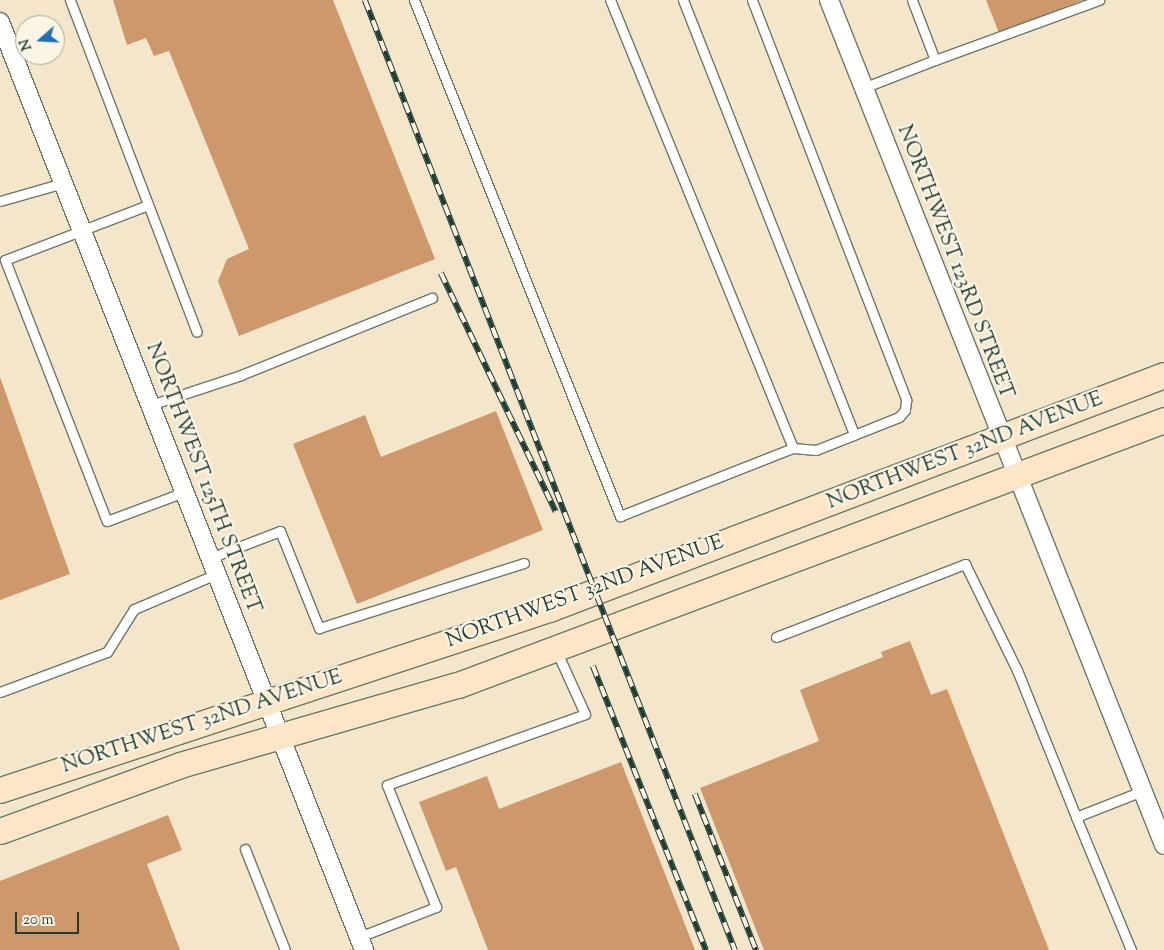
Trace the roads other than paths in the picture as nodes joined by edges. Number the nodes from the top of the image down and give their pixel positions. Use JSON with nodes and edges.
{"nodes":[{"id":1,"x":70,"y":0,"type":"edge"},
{"id":2,"x":414,"y":0,"type":"edge"},
{"id":3,"x":610,"y":0,"type":"edge"},
{"id":4,"x":683,"y":0,"type":"edge"},
{"id":5,"x":752,"y":0,"type":"edge"},
{"id":6,"x":829,"y":0,"type":"edge"},
{"id":7,"x":912,"y":0,"type":"edge"},
{"id":8,"x":1099,"y":0,"type":"edge"},
{"id":9,"x":0,"y":22,"type":"edge"},
{"id":10,"x":935,"y":60,"type":"junction"},
{"id":11,"x":863,"y":88,"type":"junction"},
{"id":12,"x":63,"y":183,"type":"junction"},
{"id":13,"x":0,"y":201,"type":"edge"},
{"id":14,"x":148,"y":205,"type":"junction"},
{"id":15,"x":82,"y":231,"type":"junction"},
{"id":16,"x":432,"y":298,"type":"dead end"},
{"id":17,"x":197,"y":332,"type":"dead end"},
{"id":18,"x":1164,"y":375,"type":"edge"},
{"id":19,"x":150,"y":405,"type":"junction"},
{"id":20,"x":1164,"y":420,"type":"edge"},
{"id":21,"x":854,"y":434,"type":"junction"},
{"id":22,"x":1000,"y":437,"type":"junction"},
{"id":23,"x":793,"y":448,"type":"junction"},
{"id":24,"x":1016,"y":476,"type":"junction"},
{"id":25,"x":184,"y":492,"type":"junction"},
{"id":26,"x":524,"y":563,"type":"dead end"},
{"id":27,"x":213,"y":566,"type":"junction"},
{"id":28,"x":776,"y":637,"type":"dead end"},
{"id":29,"x":556,"y":650,"type":"junction"},
{"id":30,"x":0,"y":692,"type":"edge"},
{"id":31,"x":266,"y":700,"type":"junction"},
{"id":32,"x":280,"y":736,"type":"junction"},
{"id":33,"x":0,"y":790,"type":"edge"},
{"id":34,"x":1142,"y":791,"type":"junction"},
{"id":35,"x":1076,"y":817,"type":"junction"},
{"id":36,"x":0,"y":831,"type":"edge"},
{"id":37,"x":1164,"y":846,"type":"edge"},
{"id":38,"x":245,"y":848,"type":"dead end"},
{"id":39,"x":362,"y":943,"type":"edge"},
{"id":40,"x":286,"y":950,"type":"edge"},
{"id":41,"x":1131,"y":950,"type":"edge"}],
"edges":[{"from":1,"to":14,"type":"lane"},
{"from":2,"to":23,"type":"lane"},
{"from":3,"to":23,"type":"lane"},
{"from":4,"to":21,"type":"lane"},
{"from":5,"to":21,"type":"lane"},
{"from":6,"to":11,"type":"street","name":"NORTHWEST 123RD STREET"},
{"from":7,"to":10,"type":"lane"},
{"from":8,"to":10,"type":"lane"},
{"from":9,"to":12,"type":"street","name":"NORTHWEST 125TH STREET"},
{"from":10,"to":11,"type":"lane"},
{"from":11,"to":22,"type":"street","name":"NORTHWEST 123RD STREET"},
{"from":12,"to":13,"type":"lane"},
{"from":12,"to":15,"type":"street","name":"NORTHWEST 125TH STREET"},
{"from":14,"to":15,"type":"lane"},
{"from":14,"to":17,"type":"lane"},
{"from":15,"to":19,"type":"street","name":"NORTHWEST 125TH STREET"},
{"from":15,"to":25,"type":"lane"},
{"from":16,"to":19,"type":"lane"},
{"from":18,"to":22,"type":"main road","name":"NORTHWEST 32ND AVENUE"},
{"from":19,"to":25,"type":"street","name":"NORTHWEST 125TH STREET"},
{"from":20,"to":24,"type":"main road","name":"NORTHWEST 32ND AVENUE"},
{"from":21,"to":23,"type":"lane"},
{"from":22,"to":24,"type":"street","name":"NORTHWEST 123RD STREET"},
{"from":22,"to":31,"type":"main road","name":"NORTHWEST 32ND AVENUE"},
{"from":24,"to":29,"type":"main road","name":"NORTHWEST 32ND AVENUE"},
{"from":24,"to":34,"type":"street","name":"NORTHWEST 123RD STREET"},
{"from":25,"to":27,"type":"street","name":"NORTHWEST 125TH STREET"},
{"from":26,"to":27,"type":"lane"},
{"from":27,"to":30,"type":"lane"},
{"from":27,"to":31,"type":"street","name":"NORTHWEST 125TH STREET"},
{"from":28,"to":35,"type":"lane"},
{"from":29,"to":32,"type":"main road","name":"NORTHWEST 32ND AVENUE"},
{"from":29,"to":39,"type":"lane"},
{"from":31,"to":32,"type":"street","name":"NORTHWEST 125TH STREET"},
{"from":31,"to":33,"type":"main road","name":"NORTHWEST 32ND AVENUE"},
{"from":32,"to":36,"type":"main road","name":"NORTHWEST 32ND AVENUE"},
{"from":32,"to":39,"type":"street","name":"NORTHWEST 125TH STREET"},
{"from":34,"to":35,"type":"lane"},
{"from":34,"to":37,"type":"street","name":"NORTHWEST 123RD STREET"},
{"from":35,"to":41,"type":"lane"},
{"from":38,"to":40,"type":"lane"}]}
